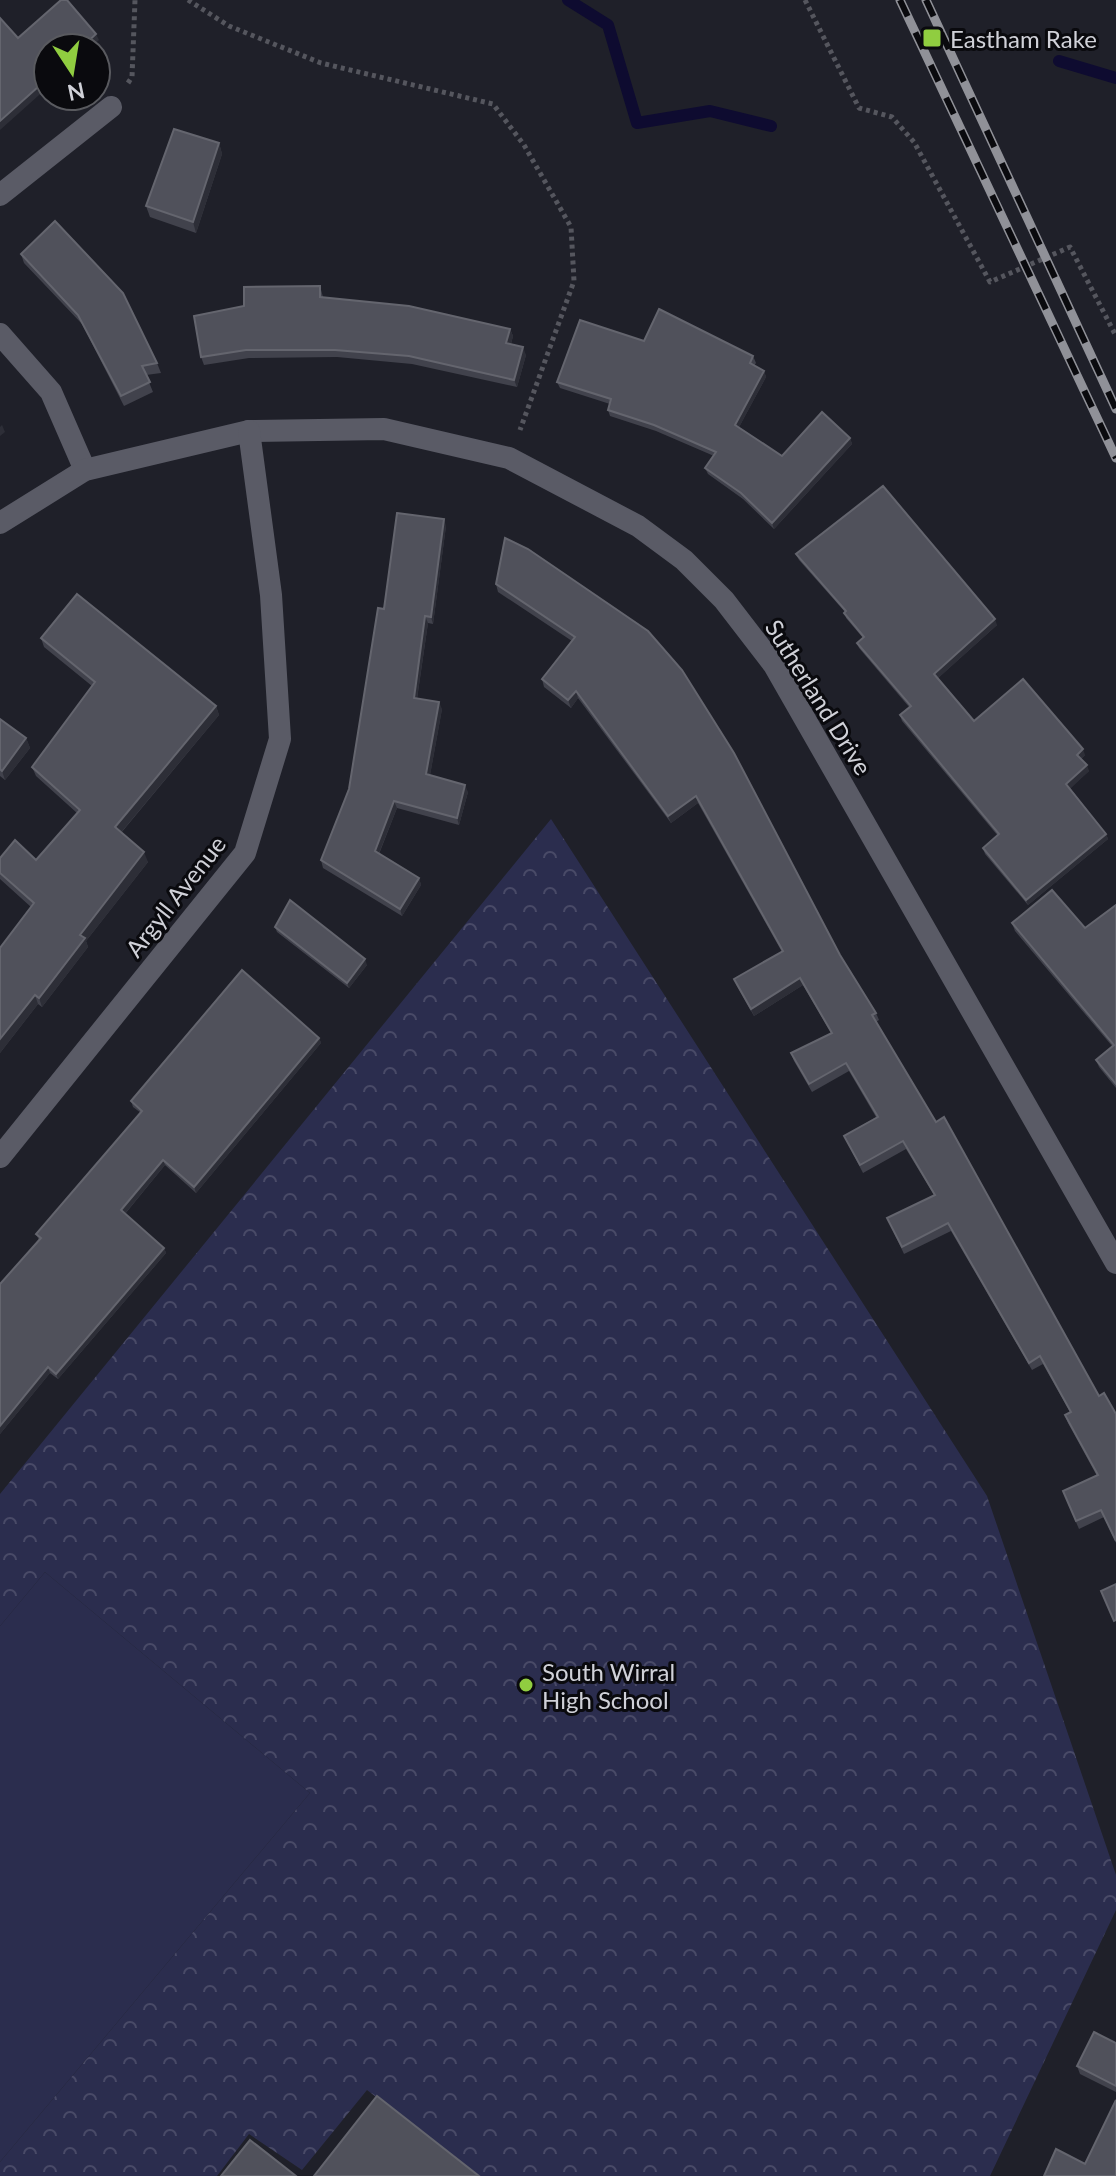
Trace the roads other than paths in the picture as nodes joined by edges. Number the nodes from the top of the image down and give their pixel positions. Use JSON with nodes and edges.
{"nodes":[{"id":1,"x":105,"y":112,"type":"edge"},
{"id":2,"x":0,"y":195,"type":"edge"},
{"id":3,"x":0,"y":334,"type":"edge"},
{"id":4,"x":249,"y":431,"type":"junction"},
{"id":5,"x":85,"y":470,"type":"junction"},
{"id":6,"x":0,"y":523,"type":"edge"},
{"id":7,"x":0,"y":1157,"type":"edge"},
{"id":8,"x":1116,"y":1263,"type":"edge"}],
"edges":[{"from":1,"to":2,"type":"street"},
{"from":3,"to":5,"type":"street"},
{"from":4,"to":5,"type":"street","name":"Sutherland Drive"},
{"from":4,"to":7,"type":"street","name":"Argyll Avenue"},
{"from":4,"to":8,"type":"street","name":"Sutherland Drive"},
{"from":5,"to":6,"type":"street","name":"Sutherland Drive"}]}
